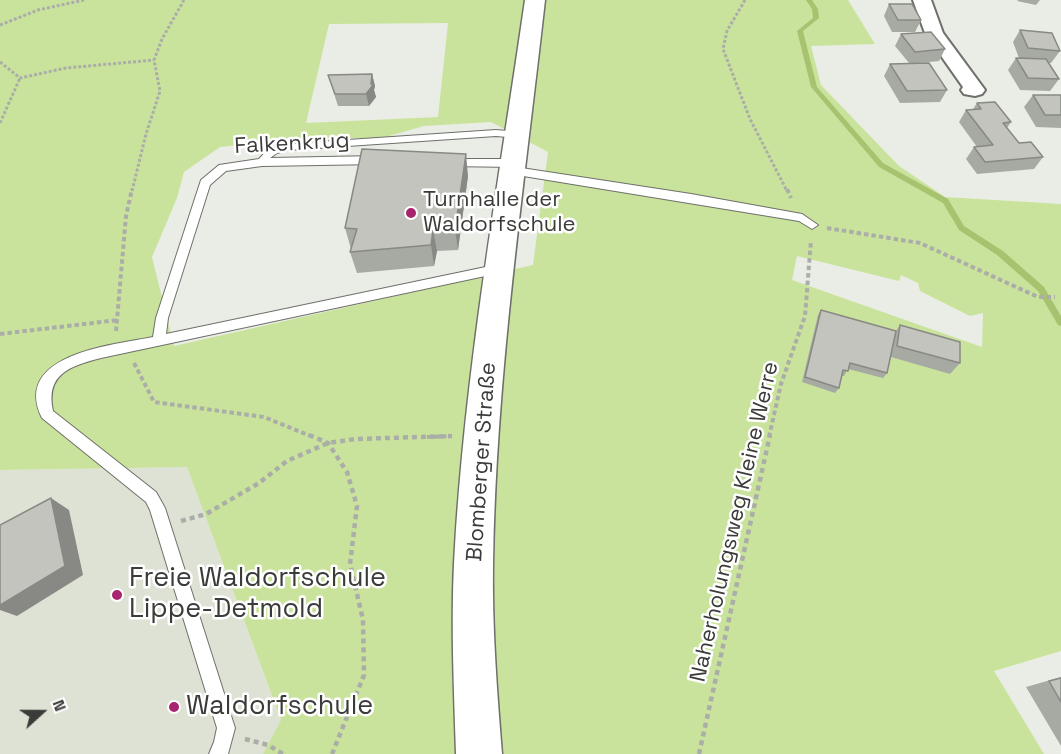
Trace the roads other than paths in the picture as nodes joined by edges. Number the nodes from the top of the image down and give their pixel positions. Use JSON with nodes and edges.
{"nodes":[{"id":1,"x":536,"y":0,"type":"edge"},
{"id":2,"x":922,"y":0,"type":"edge"},
{"id":3,"x":971,"y":90,"type":"dead end"},
{"id":4,"x":519,"y":135,"type":"junction"},
{"id":5,"x":392,"y":161,"type":"edge"},
{"id":6,"x":264,"y":162,"type":"junction"},
{"id":7,"x":436,"y":163,"type":"edge"},
{"id":8,"x":515,"y":167,"type":"junction"},
{"id":9,"x":812,"y":225,"type":"road end"},
{"id":10,"x":501,"y":269,"type":"junction"},
{"id":11,"x":159,"y":340,"type":"junction"},
{"id":12,"x":219,"y":754,"type":"edge"},
{"id":13,"x":479,"y":754,"type":"edge"}],
"edges":[{"from":1,"to":4,"type":"street","name":"Blomberger Straße"},
{"from":2,"to":3,"type":"street"},
{"from":4,"to":6,"type":"lane"},
{"from":4,"to":8,"type":"street","name":"Blomberger Straße"},
{"from":5,"to":6,"type":"lane","name":"Falkenkrug"},
{"from":6,"to":11,"type":"lane","name":"Falkenkrug"},
{"from":7,"to":8,"type":"lane"},
{"from":8,"to":9,"type":"lane"},
{"from":8,"to":10,"type":"street","name":"Blomberger Straße"},
{"from":10,"to":11,"type":"lane"},
{"from":10,"to":13,"type":"street","name":"Blomberger Straße"},
{"from":11,"to":12,"type":"lane"}]}
